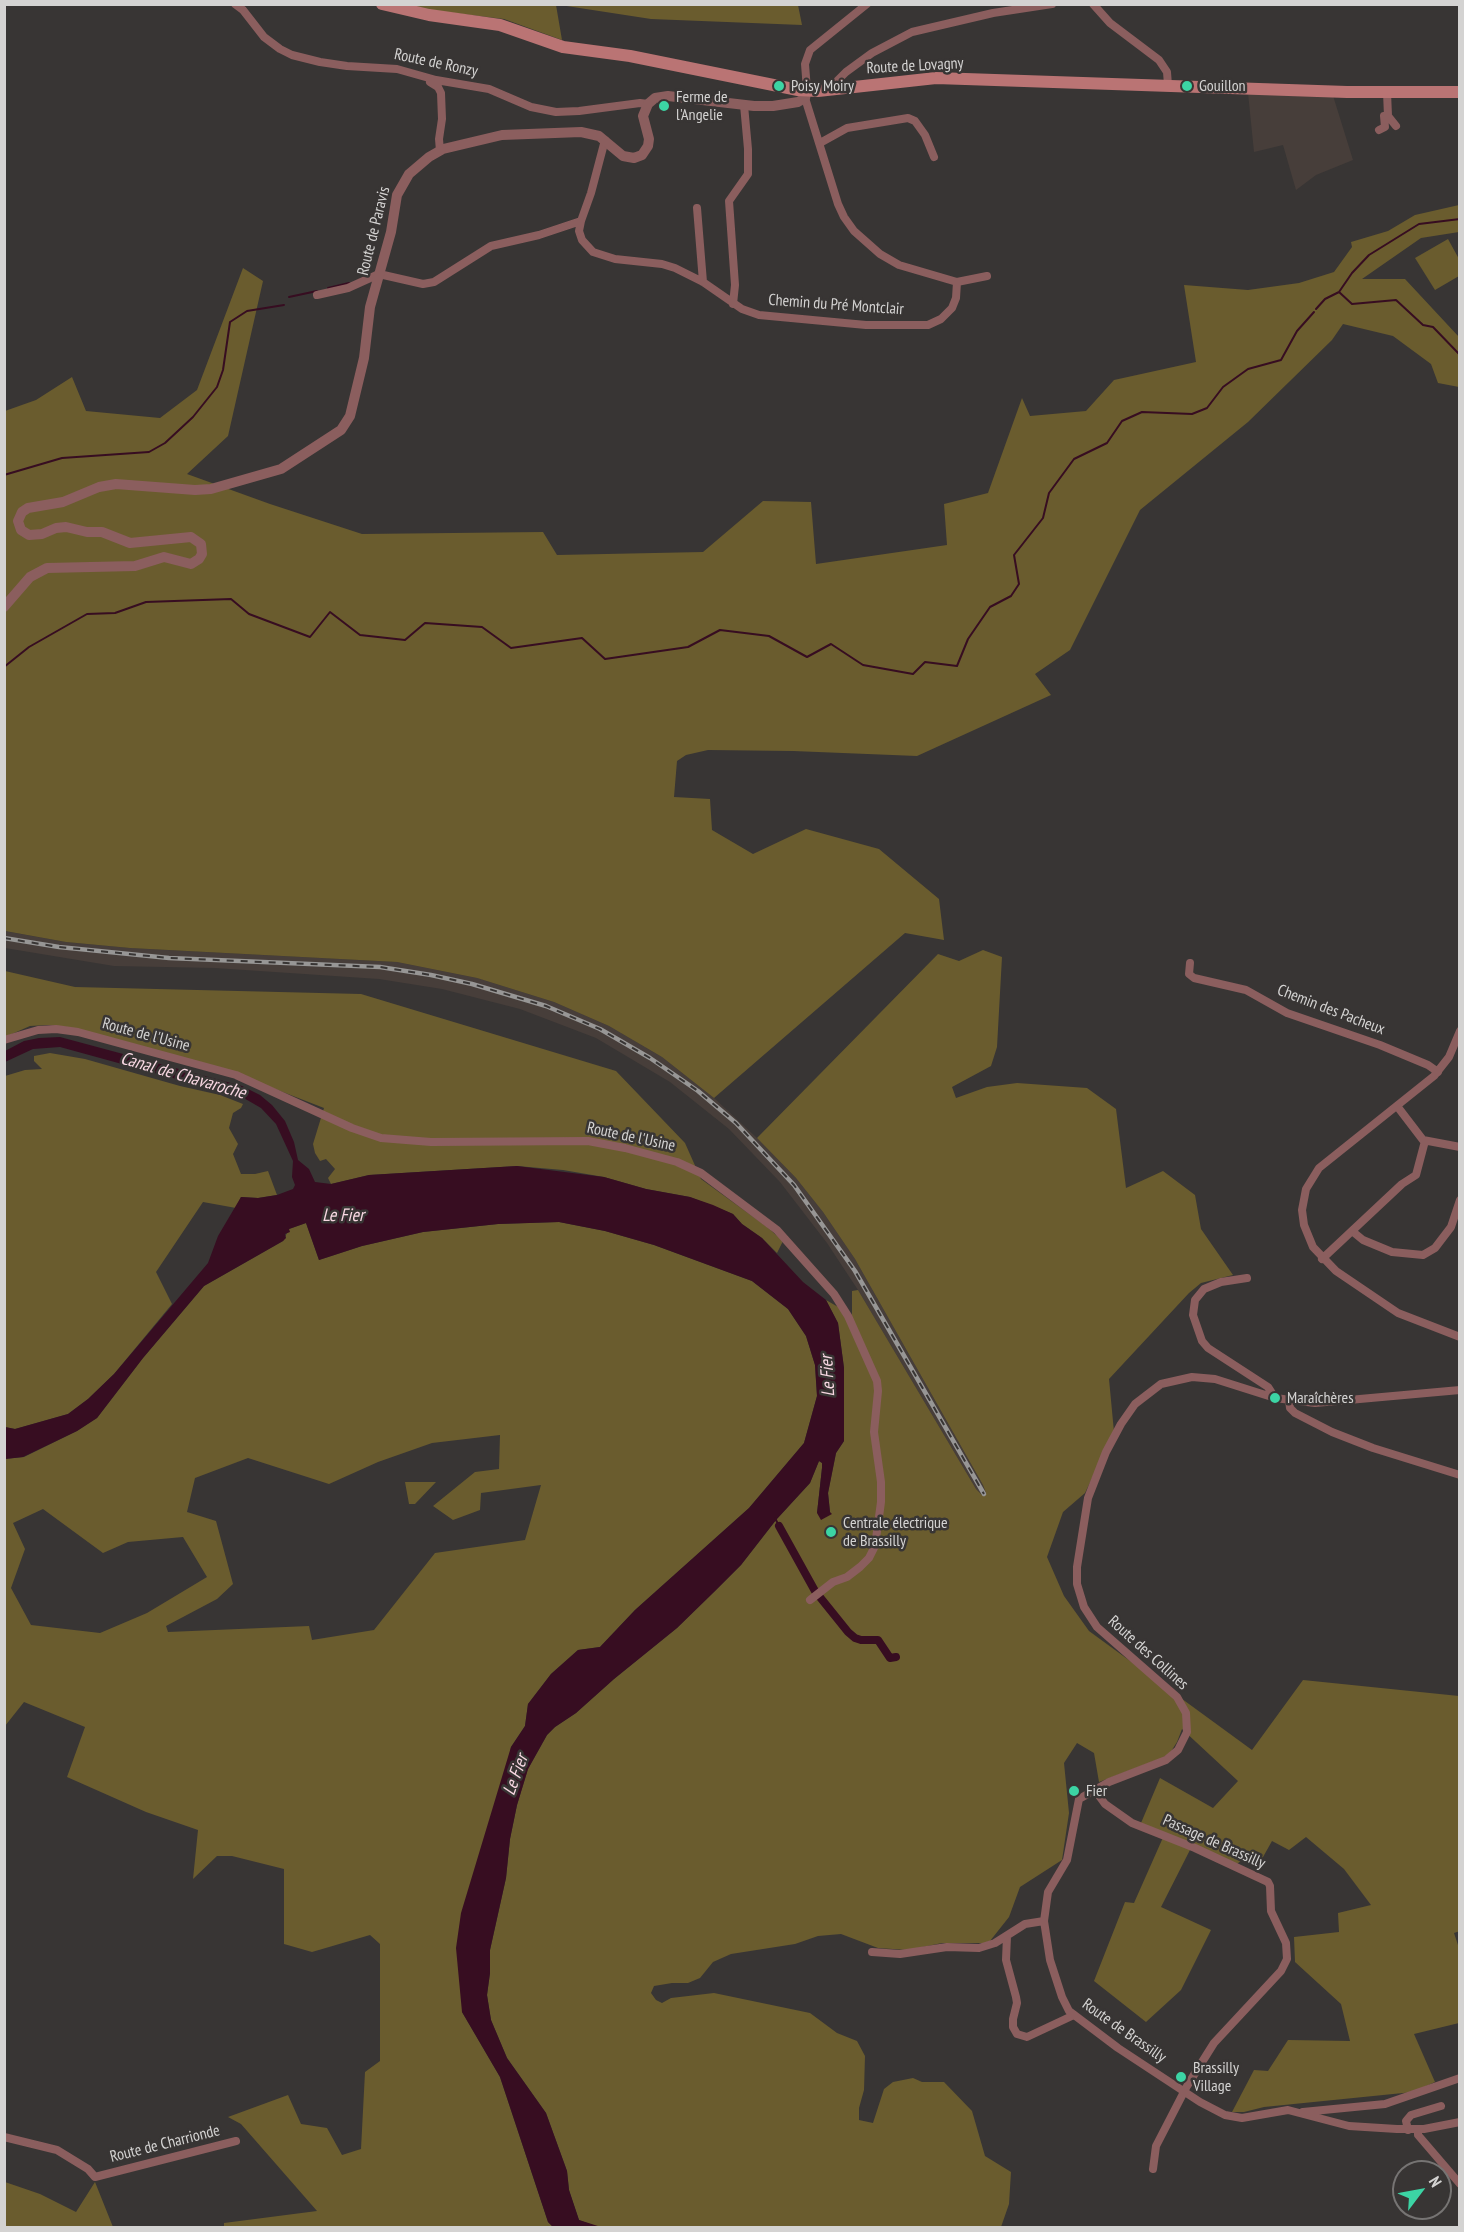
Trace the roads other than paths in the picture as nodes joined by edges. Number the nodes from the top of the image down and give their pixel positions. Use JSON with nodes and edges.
{"nodes":[{"id":1,"x":235,"y":4,"type":"edge"},
{"id":2,"x":382,"y":4,"type":"edge"},
{"id":3,"x":867,"y":4,"type":"edge"},
{"id":4,"x":1052,"y":4,"type":"edge"},
{"id":5,"x":1093,"y":4,"type":"edge"},
{"id":6,"x":425,"y":77,"type":"junction"},
{"id":7,"x":1168,"y":85,"type":"junction"},
{"id":8,"x":829,"y":89,"type":"junction"},
{"id":9,"x":1387,"y":92,"type":"junction"},
{"id":10,"x":1460,"y":92,"type":"edge"},
{"id":11,"x":806,"y":94,"type":"junction"},
{"id":12,"x":648,"y":104,"type":"junction"},
{"id":13,"x":744,"y":105,"type":"junction"},
{"id":14,"x":1388,"y":116,"type":"junction"},
{"id":15,"x":1395,"y":126,"type":"dead end"},
{"id":16,"x":1379,"y":130,"type":"dead end"},
{"id":17,"x":604,"y":140,"type":"junction"},
{"id":18,"x":819,"y":143,"type":"junction"},
{"id":19,"x":440,"y":151,"type":"junction"},
{"id":20,"x":934,"y":157,"type":"dead end"},
{"id":21,"x":697,"y":208,"type":"dead end"},
{"id":22,"x":581,"y":221,"type":"junction"},
{"id":23,"x":379,"y":274,"type":"junction"},
{"id":24,"x":987,"y":276,"type":"dead end"},
{"id":25,"x":703,"y":282,"type":"junction"},
{"id":26,"x":957,"y":282,"type":"junction"},
{"id":27,"x":317,"y":295,"type":"dead end"},
{"id":28,"x":733,"y":304,"type":"junction"},
{"id":29,"x":4,"y":606,"type":"edge"},
{"id":30,"x":1190,"y":963,"type":"dead end"},
{"id":31,"x":1460,"y":1031,"type":"edge"},
{"id":32,"x":4,"y":1040,"type":"edge"},
{"id":33,"x":1438,"y":1072,"type":"junction"},
{"id":34,"x":1397,"y":1106,"type":"junction"},
{"id":35,"x":1425,"y":1141,"type":"junction"},
{"id":36,"x":1460,"y":1147,"type":"edge"},
{"id":37,"x":1460,"y":1200,"type":"edge"},
{"id":38,"x":1352,"y":1231,"type":"junction"},
{"id":39,"x":1322,"y":1259,"type":"junction"},
{"id":40,"x":1247,"y":1278,"type":"dead end"},
{"id":41,"x":1460,"y":1337,"type":"edge"},
{"id":42,"x":1460,"y":1390,"type":"edge"},
{"id":43,"x":1275,"y":1398,"type":"junction"},
{"id":44,"x":1289,"y":1400,"type":"junction"},
{"id":45,"x":1460,"y":1475,"type":"edge"},
{"id":46,"x":814,"y":1596,"type":"dead end"},
{"id":47,"x":1094,"y":1788,"type":"junction"},
{"id":48,"x":1044,"y":1921,"type":"junction"},
{"id":49,"x":1007,"y":1936,"type":"junction"},
{"id":50,"x":872,"y":1952,"type":"dead end"},
{"id":51,"x":1074,"y":2015,"type":"junction"},
{"id":52,"x":1460,"y":2078,"type":"edge"},
{"id":53,"x":1184,"y":2091,"type":"junction"},
{"id":54,"x":1442,"y":2106,"type":"dead end"},
{"id":55,"x":1301,"y":2112,"type":"junction"},
{"id":56,"x":1460,"y":2122,"type":"edge"},
{"id":57,"x":1413,"y":2129,"type":"junction"},
{"id":58,"x":4,"y":2137,"type":"edge"},
{"id":59,"x":236,"y":2141,"type":"dead end"},
{"id":60,"x":1153,"y":2169,"type":"dead end"},
{"id":61,"x":1460,"y":2184,"type":"edge"}],
"edges":[{"from":1,"to":6,"type":"street","name":"Route de Ronzy"},
{"from":2,"to":11,"type":"main road","name":"Route de Lovagny"},
{"from":3,"to":11,"type":"street"},
{"from":4,"to":8,"type":"street"},
{"from":5,"to":7,"type":"street"},
{"from":6,"to":12,"type":"street","name":"Route de Ronzy"},
{"from":6,"to":19,"type":"street"},
{"from":7,"to":8,"type":"main road","name":"Route de Lovagny"},
{"from":7,"to":9,"type":"main road","name":"Route de Lovagny"},
{"from":8,"to":11,"type":"main road","name":"Route de Lovagny"},
{"from":9,"to":10,"type":"main road","name":"Route de Lovagny"},
{"from":9,"to":14,"type":"street"},
{"from":11,"to":13,"type":"street"},
{"from":11,"to":18,"type":"street"},
{"from":12,"to":13,"type":"street"},
{"from":12,"to":17,"type":"street","name":"Route de Paravis"},
{"from":13,"to":28,"type":"street"},
{"from":14,"to":15,"type":"street"},
{"from":14,"to":16,"type":"street"},
{"from":17,"to":19,"type":"street","name":"Route de Paravis"},
{"from":17,"to":22,"type":"street"},
{"from":18,"to":20,"type":"street"},
{"from":18,"to":26,"type":"street"},
{"from":19,"to":23,"type":"street","name":"Route de Paravis"},
{"from":21,"to":25,"type":"street"},
{"from":22,"to":23,"type":"street"},
{"from":22,"to":25,"type":"street","name":"Chemin du Pré Montclair"},
{"from":23,"to":27,"type":"street"},
{"from":23,"to":29,"type":"street","name":"Route de Paravis"},
{"from":24,"to":26,"type":"street"},
{"from":25,"to":28,"type":"street","name":"Chemin du Pré Montclair"},
{"from":26,"to":28,"type":"street","name":"Chemin du Pré Montclair"},
{"from":30,"to":33,"type":"street","name":"Chemin des Pacheux"},
{"from":31,"to":33,"type":"street"},
{"from":32,"to":46,"type":"street","name":"Route de l'Usine"},
{"from":33,"to":34,"type":"street"},
{"from":34,"to":35,"type":"street"},
{"from":34,"to":39,"type":"street"},
{"from":35,"to":36,"type":"street"},
{"from":35,"to":38,"type":"street"},
{"from":37,"to":38,"type":"street"},
{"from":38,"to":39,"type":"street"},
{"from":39,"to":41,"type":"street"},
{"from":40,"to":43,"type":"street"},
{"from":42,"to":44,"type":"street","name":"Route des Collines"},
{"from":43,"to":44,"type":"street","name":"Route des Collines"},
{"from":43,"to":47,"type":"street","name":"Route des Collines"},
{"from":44,"to":45,"type":"street"},
{"from":47,"to":48,"type":"street","name":"Route de Brassilly"},
{"from":47,"to":53,"type":"street","name":"Passage de Brassilly"},
{"from":48,"to":49,"type":"street"},
{"from":48,"to":51,"type":"street","name":"Route de Brassilly"},
{"from":49,"to":50,"type":"street"},
{"from":49,"to":51,"type":"street"},
{"from":51,"to":53,"type":"street","name":"Route de Brassilly"},
{"from":52,"to":55,"type":"street"},
{"from":53,"to":55,"type":"street","name":"Route de Brassilly"},
{"from":53,"to":60,"type":"street"},
{"from":54,"to":57,"type":"street"},
{"from":55,"to":57,"type":"street","name":"Route de Brassilly"},
{"from":56,"to":57,"type":"street","name":"Route de Brassilly"},
{"from":57,"to":61,"type":"street"},
{"from":58,"to":59,"type":"street","name":"Route de Charrionde"}]}
